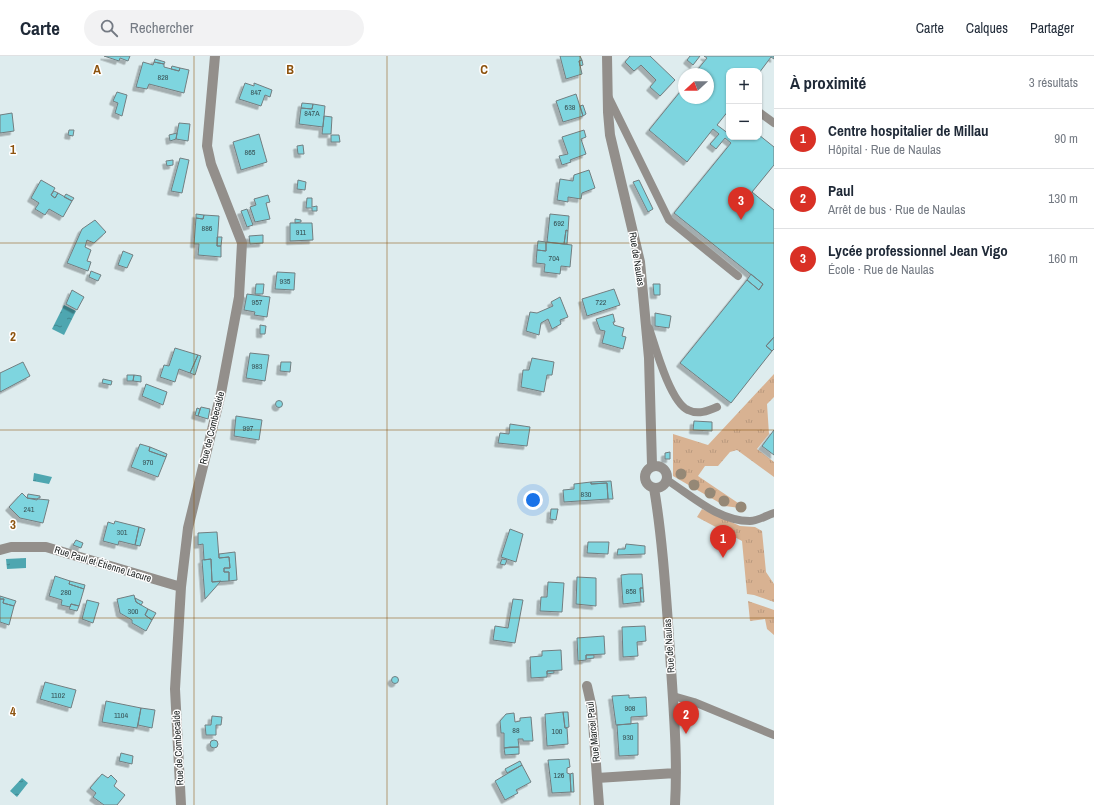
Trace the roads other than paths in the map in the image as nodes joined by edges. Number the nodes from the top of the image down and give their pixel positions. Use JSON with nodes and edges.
{"nodes":[{"id":1,"x":215,"y":56,"type":"edge"},
{"id":2,"x":607,"y":56,"type":"edge"},
{"id":3,"x":607,"y":93,"type":"junction"},
{"id":4,"x":762,"y":114,"type":"edge"},
{"id":5,"x":774,"y":123,"type":"edge"},
{"id":6,"x":738,"y":276,"type":"dead end"},
{"id":7,"x":644,"y":314,"type":"junction"},
{"id":8,"x":717,"y":407,"type":"dead end"},
{"id":9,"x":652,"y":465,"type":"junction"},
{"id":10,"x":667,"y":480,"type":"junction"},
{"id":11,"x":654,"y":488,"type":"junction"},
{"id":12,"x":774,"y":513,"type":"edge"},
{"id":13,"x":0,"y":550,"type":"edge"},
{"id":14,"x":181,"y":587,"type":"junction"},
{"id":15,"x":587,"y":686,"type":"dead end"},
{"id":16,"x":673,"y":696,"type":"junction"},
{"id":17,"x":774,"y":734,"type":"edge"},
{"id":18,"x":676,"y":773,"type":"junction"},
{"id":19,"x":597,"y":778,"type":"junction"},
{"id":20,"x":181,"y":805,"type":"edge"},
{"id":21,"x":599,"y":805,"type":"edge"},
{"id":22,"x":675,"y":805,"type":"edge"}],
"edges":[{"from":1,"to":14,"type":"street","name":"Rue de Combecalde"},
{"from":2,"to":3,"type":"street","name":"Rue de Naulas"},
{"from":3,"to":6,"type":"lane"},
{"from":3,"to":7,"type":"street","name":"Rue de Naulas"},
{"from":4,"to":5,"type":"lane"},
{"from":7,"to":8,"type":"lane"},
{"from":7,"to":9,"type":"street","name":"Rue de Naulas"},
{"from":9,"to":10,"type":"street"},
{"from":9,"to":11,"type":"street"},
{"from":10,"to":11,"type":"street"},
{"from":10,"to":12,"type":"lane"},
{"from":11,"to":16,"type":"street","name":"Rue de Naulas"},
{"from":13,"to":14,"type":"street","name":"Rue Paul et Étienne Lacure"},
{"from":14,"to":20,"type":"street","name":"Rue de Combecalde"},
{"from":15,"to":19,"type":"street","name":"Rue Marcel Paul"},
{"from":16,"to":17,"type":"lane"},
{"from":16,"to":18,"type":"street","name":"Rue de Naulas"},
{"from":18,"to":19,"type":"street"},
{"from":18,"to":22,"type":"street","name":"Rue de Naulas"},
{"from":19,"to":21,"type":"street","name":"Rue Marcel Paul"}]}
